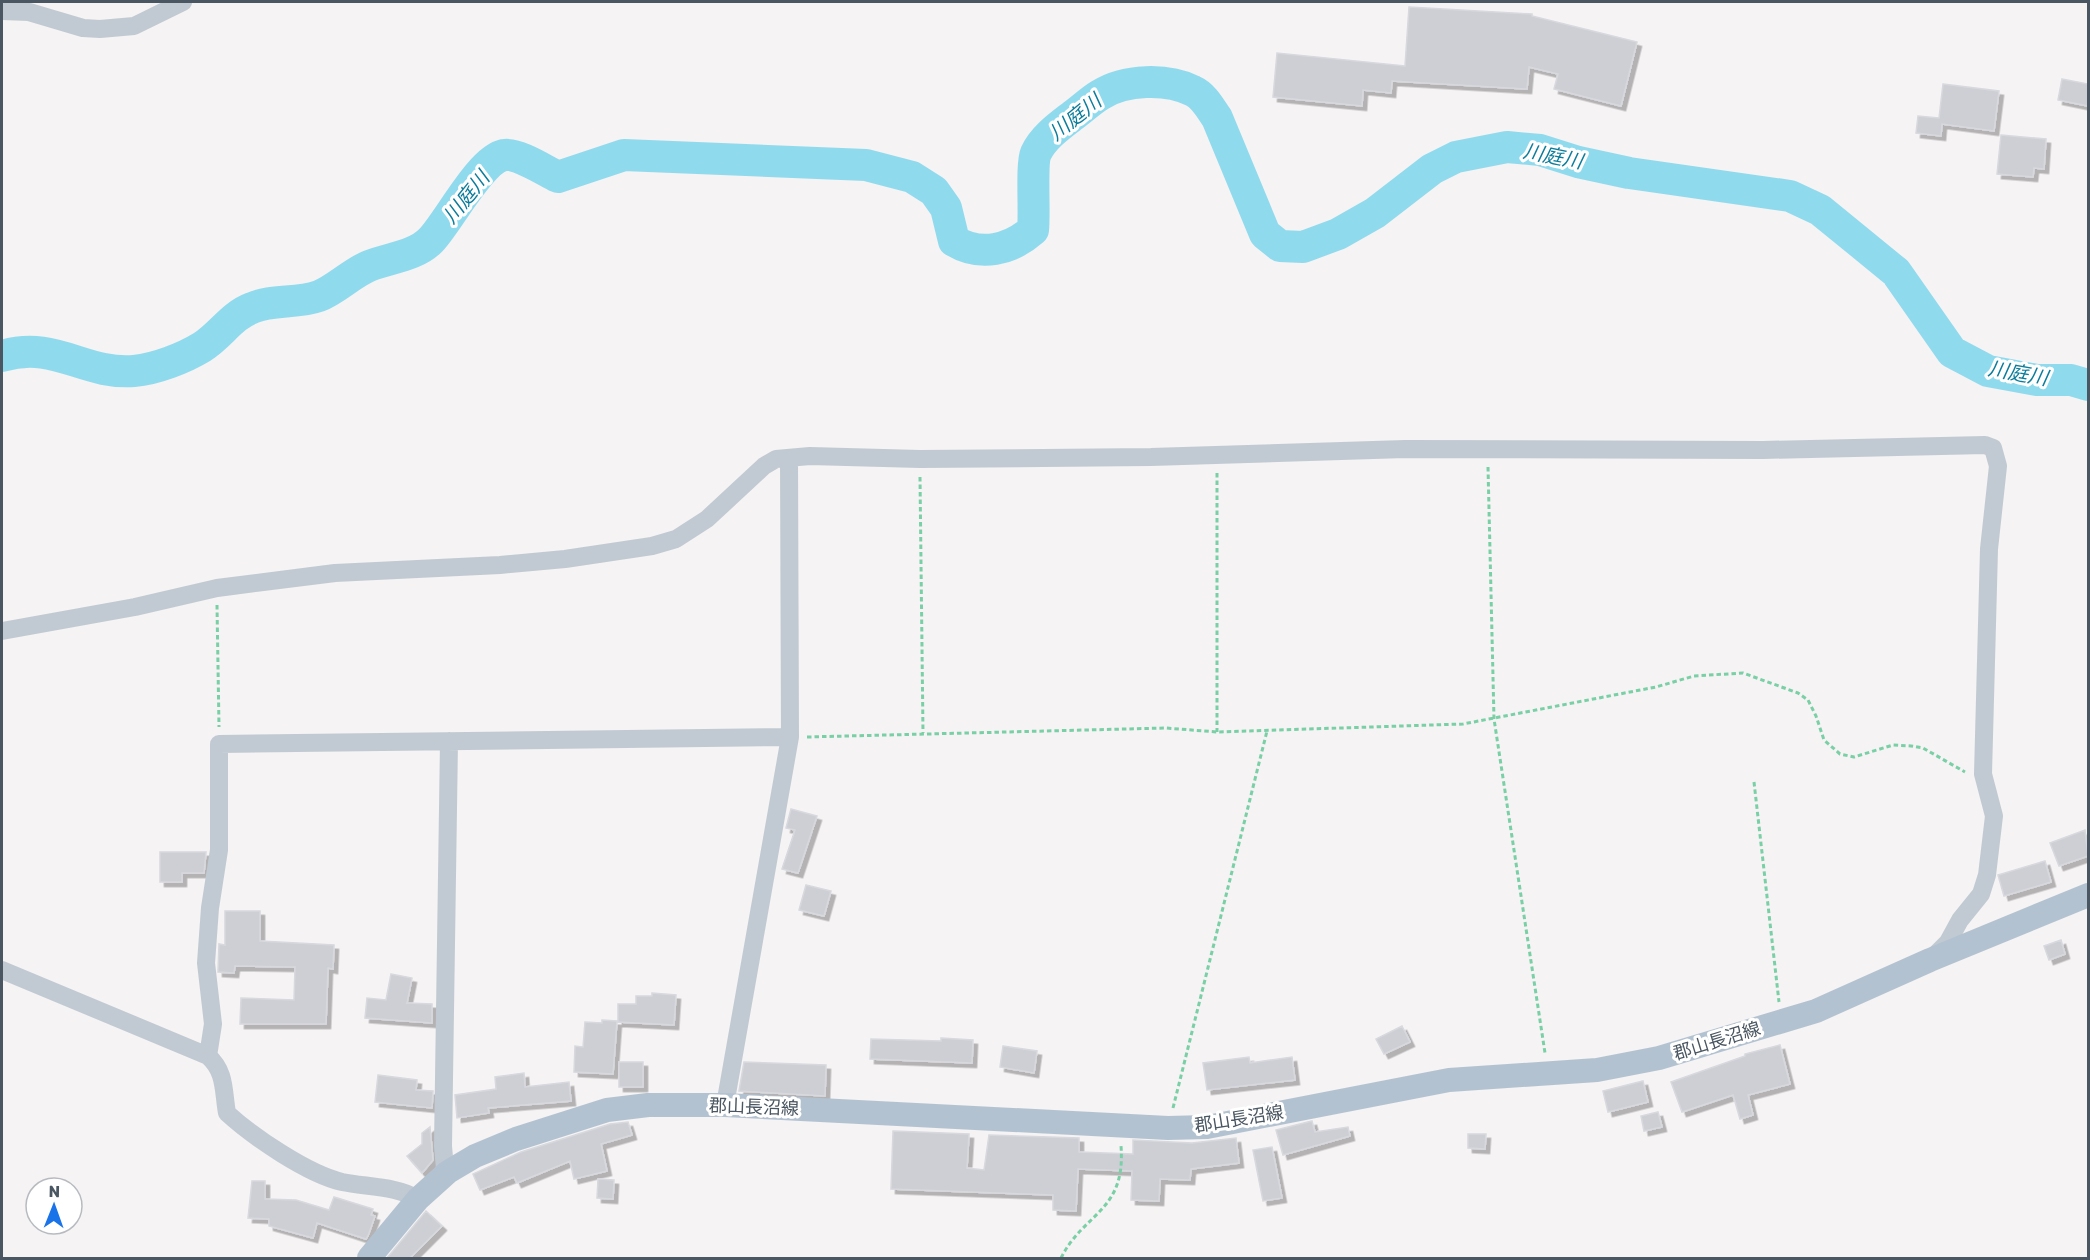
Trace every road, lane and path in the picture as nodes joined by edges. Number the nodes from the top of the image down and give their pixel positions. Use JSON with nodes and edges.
{"nodes":[{"id":1,"x":183,"y":2,"type":"edge"},
{"id":2,"x":2,"y":11,"type":"edge"},
{"id":3,"x":1488,"y":450,"type":"junction"},
{"id":4,"x":1217,"y":454,"type":"junction"},
{"id":5,"x":789,"y":458,"type":"junction"},
{"id":6,"x":920,"y":459,"type":"junction"},
{"id":7,"x":217,"y":588,"type":"junction"},
{"id":8,"x":2,"y":631,"type":"edge"},
{"id":9,"x":1494,"y":719,"type":"junction"},
{"id":10,"x":1267,"y":731,"type":"junction"},
{"id":11,"x":1217,"y":732,"type":"junction"},
{"id":12,"x":924,"y":733,"type":"junction"},
{"id":13,"x":790,"y":737,"type":"junction"},
{"id":14,"x":449,"y":741,"type":"junction"},
{"id":15,"x":219,"y":744,"type":"junction"},
{"id":16,"x":1983,"y":774,"type":"junction"},
{"id":17,"x":1754,"y":782,"type":"dead end"},
{"id":18,"x":2088,"y":895,"type":"edge"},
{"id":19,"x":1930,"y":960,"type":"junction"},
{"id":20,"x":2,"y":970,"type":"edge"},
{"id":21,"x":1781,"y":1022,"type":"junction"},
{"id":22,"x":208,"y":1056,"type":"junction"},
{"id":23,"x":1547,"y":1072,"type":"junction"},
{"id":24,"x":725,"y":1105,"type":"junction"},
{"id":25,"x":1120,"y":1124,"type":"junction"},
{"id":26,"x":1168,"y":1128,"type":"junction"},
{"id":27,"x":448,"y":1172,"type":"junction"},
{"id":28,"x":418,"y":1199,"type":"junction"},
{"id":29,"x":369,"y":1258,"type":"edge"},
{"id":30,"x":1061,"y":1258,"type":"edge"}],
"edges":[{"from":1,"to":2,"type":"street"},
{"from":3,"to":4,"type":"street"},
{"from":3,"to":9,"type":"path"},
{"from":3,"to":16,"type":"street"},
{"from":4,"to":6,"type":"street"},
{"from":4,"to":11,"type":"path"},
{"from":5,"to":6,"type":"street"},
{"from":5,"to":7,"type":"street"},
{"from":5,"to":13,"type":"street"},
{"from":6,"to":12,"type":"path"},
{"from":7,"to":8,"type":"street"},
{"from":7,"to":15,"type":"path"},
{"from":9,"to":10,"type":"path"},
{"from":9,"to":16,"type":"path"},
{"from":9,"to":23,"type":"path"},
{"from":10,"to":11,"type":"path"},
{"from":10,"to":26,"type":"path"},
{"from":11,"to":12,"type":"path"},
{"from":12,"to":13,"type":"path"},
{"from":13,"to":14,"type":"street"},
{"from":13,"to":24,"type":"street"},
{"from":14,"to":15,"type":"street"},
{"from":14,"to":27,"type":"street"},
{"from":15,"to":22,"type":"street"},
{"from":16,"to":19,"type":"street"},
{"from":17,"to":21,"type":"path"},
{"from":18,"to":19,"type":"main road","name":"郡山長沼線"},
{"from":19,"to":21,"type":"main road","name":"郡山長沼線"},
{"from":20,"to":22,"type":"street"},
{"from":21,"to":23,"type":"main road","name":"郡山長沼線"},
{"from":22,"to":28,"type":"street"},
{"from":23,"to":26,"type":"main road","name":"郡山長沼線"},
{"from":24,"to":25,"type":"main road","name":"郡山長沼線"},
{"from":24,"to":27,"type":"main road","name":"郡山長沼線"},
{"from":25,"to":26,"type":"main road","name":"郡山長沼線"},
{"from":25,"to":30,"type":"path"},
{"from":27,"to":28,"type":"main road","name":"郡山長沼線"},
{"from":28,"to":29,"type":"main road","name":"郡山長沼線"}]}
